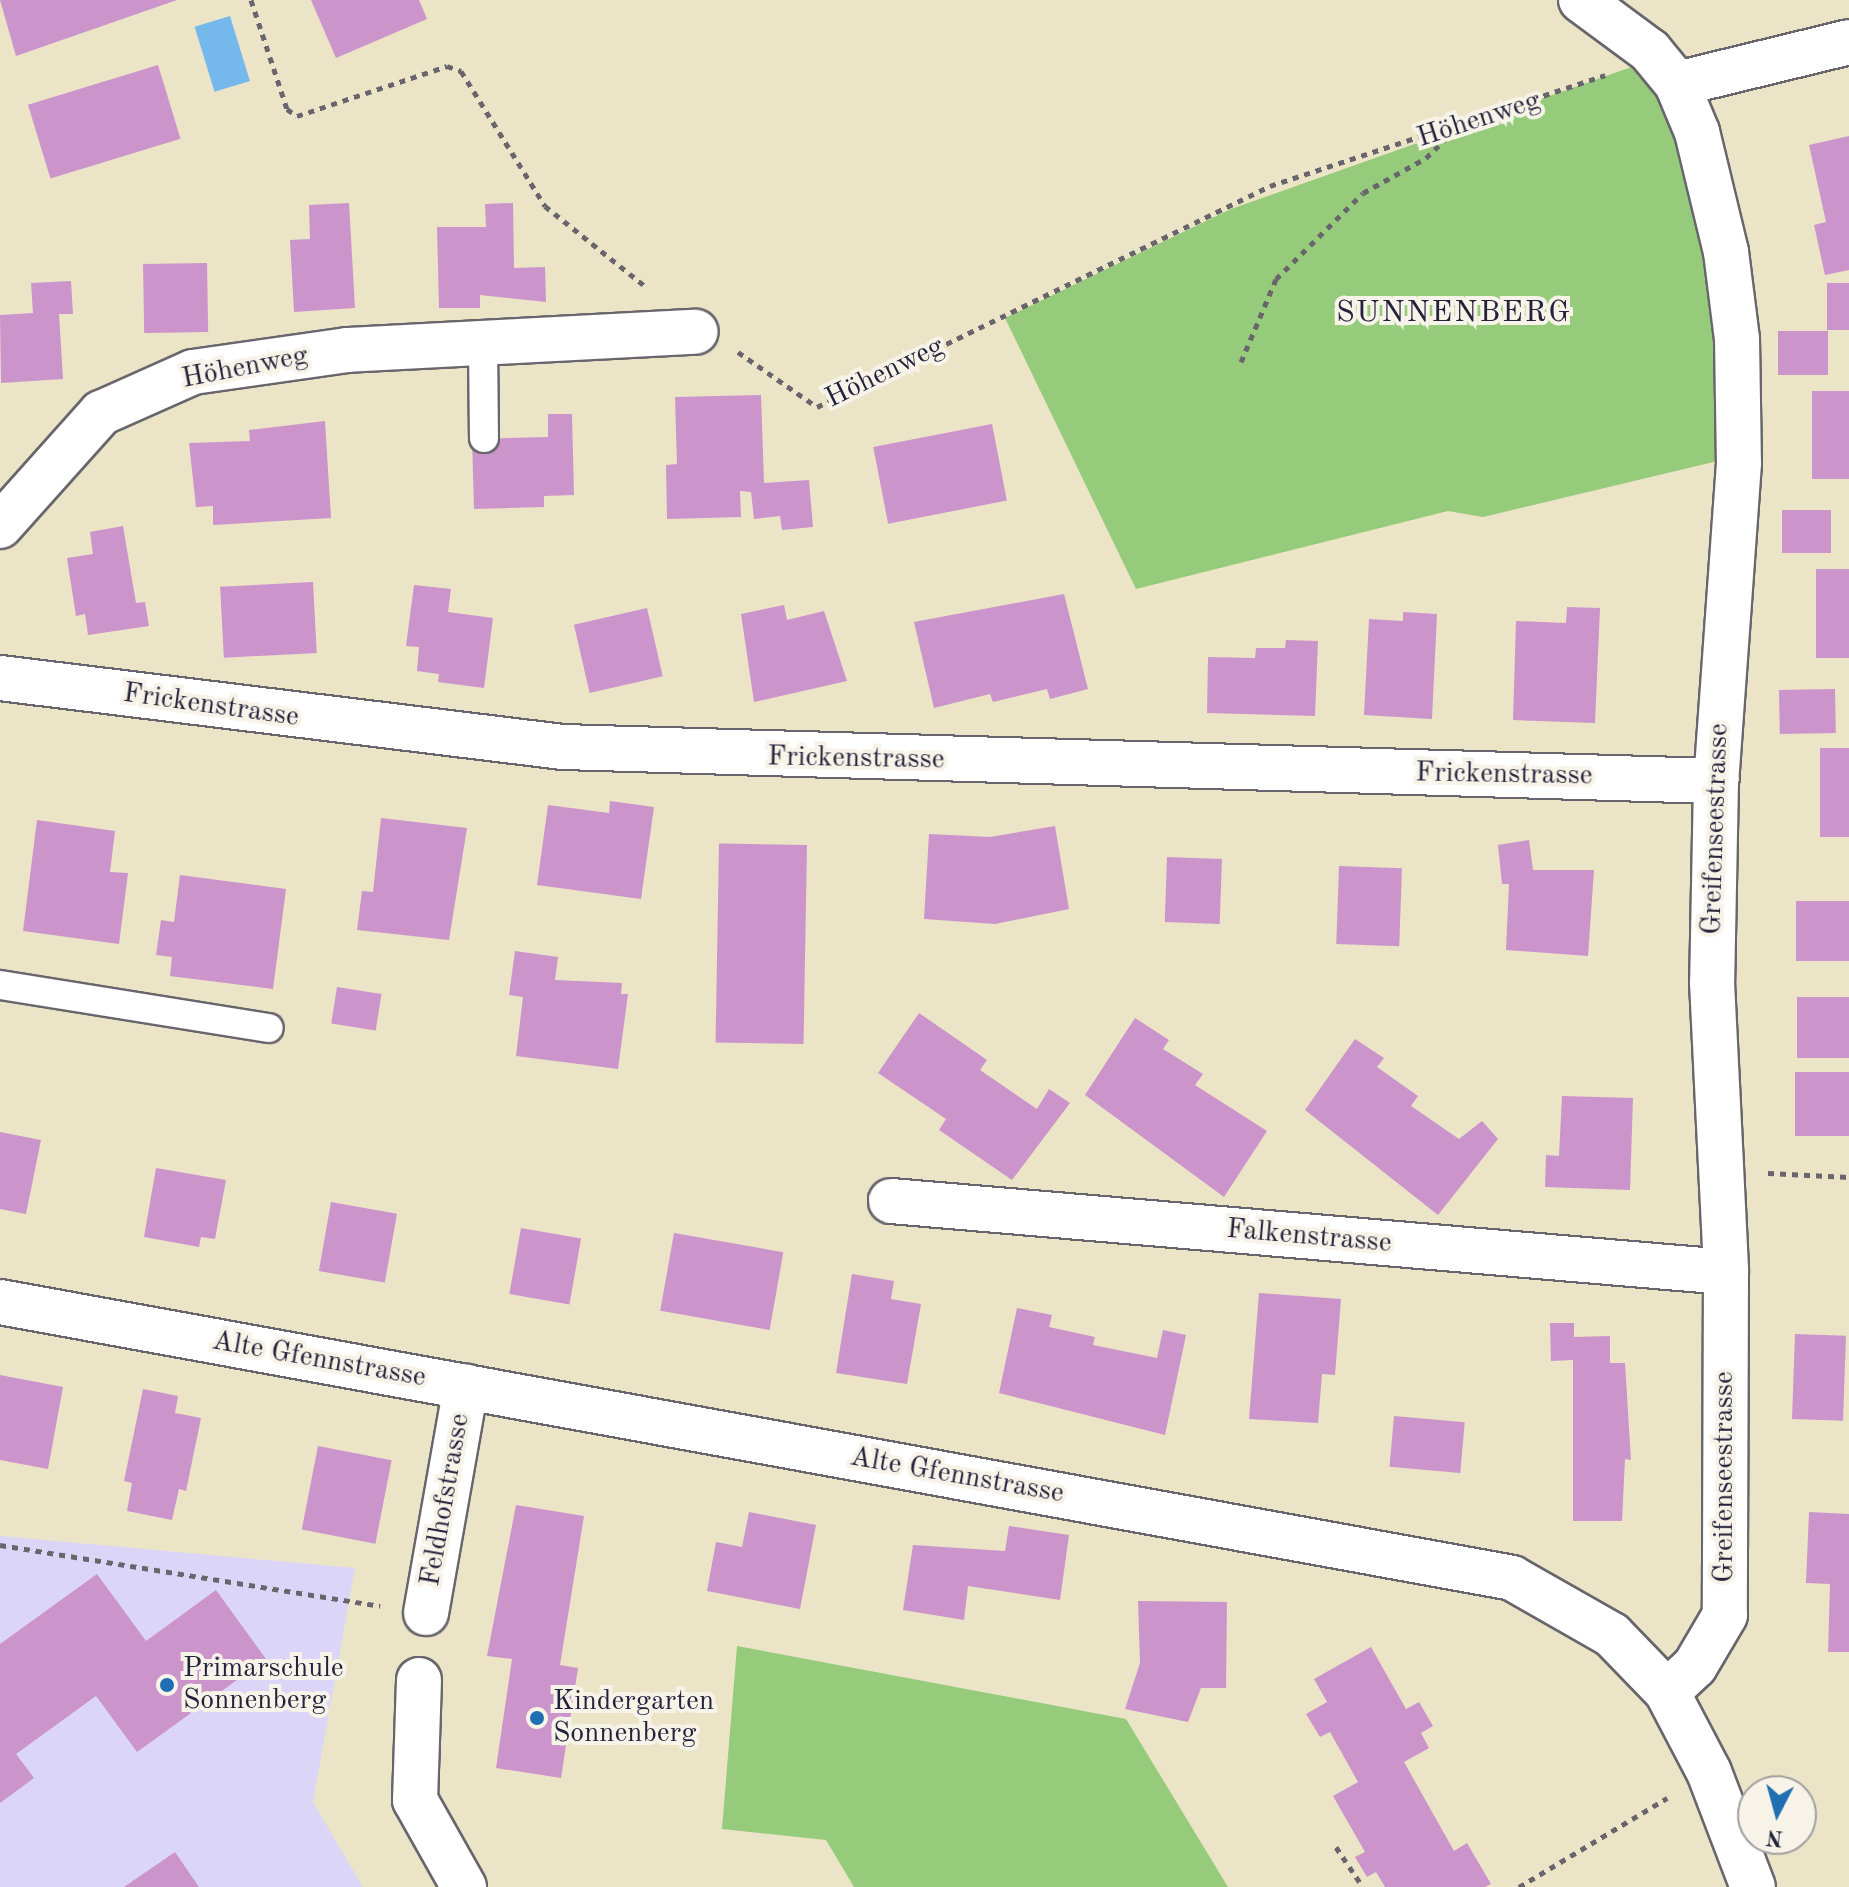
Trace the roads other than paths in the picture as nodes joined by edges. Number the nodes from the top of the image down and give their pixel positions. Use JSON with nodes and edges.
{"nodes":[{"id":1,"x":1581,"y":0,"type":"edge"},
{"id":2,"x":1849,"y":42,"type":"edge"},
{"id":3,"x":1677,"y":84,"type":"junction"},
{"id":4,"x":696,"y":332,"type":"road end"},
{"id":5,"x":483,"y":344,"type":"junction"},
{"id":6,"x":484,"y":438,"type":"dead end"},
{"id":7,"x":0,"y":526,"type":"edge"},
{"id":8,"x":0,"y":678,"type":"edge"},
{"id":9,"x":1716,"y":781,"type":"junction"},
{"id":10,"x":0,"y":985,"type":"edge"},
{"id":11,"x":269,"y":1028,"type":"dead end"},
{"id":12,"x":891,"y":1201,"type":"dead end"},
{"id":13,"x":1726,"y":1272,"type":"junction"},
{"id":14,"x":0,"y":1302,"type":"edge"},
{"id":15,"x":466,"y":1387,"type":"junction"},
{"id":16,"x":426,"y":1613,"type":"road end"},
{"id":17,"x":419,"y":1680,"type":"dead end"},
{"id":18,"x":1667,"y":1692,"type":"junction"},
{"id":19,"x":464,"y":1887,"type":"edge"},
{"id":20,"x":1753,"y":1887,"type":"edge"}],
"edges":[{"from":1,"to":3,"type":"street","name":"Greifenseestrasse"},
{"from":2,"to":3,"type":"street"},
{"from":3,"to":9,"type":"street","name":"Greifenseestrasse"},
{"from":4,"to":5,"type":"street","name":"Höhenweg"},
{"from":5,"to":6,"type":"lane"},
{"from":5,"to":7,"type":"street","name":"Höhenweg"},
{"from":8,"to":9,"type":"street","name":"Frickenstrasse"},
{"from":9,"to":13,"type":"street","name":"Greifenseestrasse"},
{"from":10,"to":11,"type":"lane"},
{"from":12,"to":13,"type":"street","name":"Falkenstrasse"},
{"from":13,"to":18,"type":"street","name":"Greifenseestrasse"},
{"from":14,"to":15,"type":"street","name":"Alte Gfennstrasse"},
{"from":15,"to":16,"type":"street","name":"Feldhofstrasse"},
{"from":15,"to":18,"type":"street","name":"Alte Gfennstrasse"},
{"from":17,"to":19,"type":"street"},
{"from":18,"to":20,"type":"street","name":"Alte Gfennstrasse"}]}
